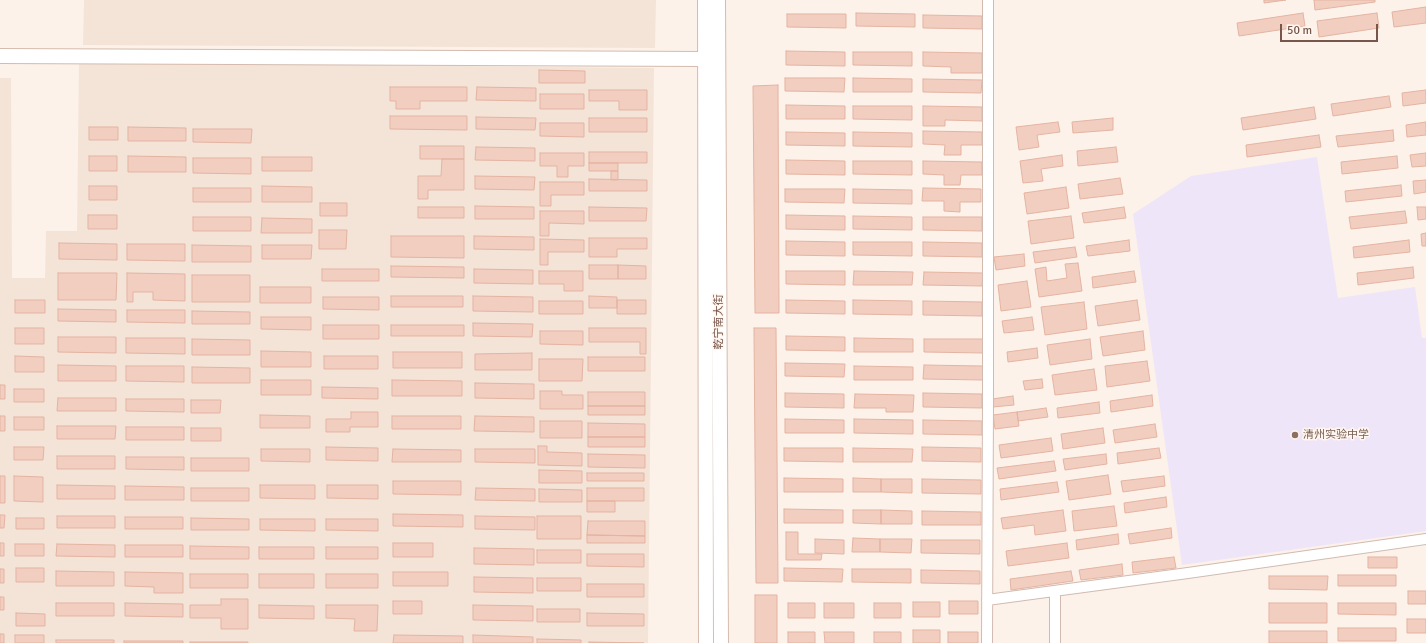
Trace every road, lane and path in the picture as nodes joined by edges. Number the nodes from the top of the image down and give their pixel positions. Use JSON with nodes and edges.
{"nodes":[{"id":1,"x":705,"y":0,"type":"edge"},
{"id":2,"x":718,"y":0,"type":"edge"},
{"id":3,"x":988,"y":0,"type":"edge"},
{"id":4,"x":0,"y":56,"type":"edge"},
{"id":5,"x":705,"y":59,"type":"junction"},
{"id":6,"x":1426,"y":538,"type":"edge"},
{"id":7,"x":1054,"y":591,"type":"junction"},
{"id":8,"x":987,"y":600,"type":"junction"},
{"id":9,"x":706,"y":643,"type":"edge"},
{"id":10,"x":721,"y":643,"type":"edge"},
{"id":11,"x":987,"y":643,"type":"edge"},
{"id":12,"x":1055,"y":643,"type":"edge"}],
"edges":[{"from":1,"to":5,"type":"main road","name":"乾宁南大街"},
{"from":2,"to":10,"type":"main road","name":"乾宁南大街"},
{"from":3,"to":8,"type":"street"},
{"from":4,"to":5,"type":"main road"},
{"from":5,"to":9,"type":"main road","name":"乾宁南大街"},
{"from":6,"to":7,"type":"street"},
{"from":7,"to":8,"type":"street"},
{"from":7,"to":12,"type":"street"},
{"from":8,"to":11,"type":"street"}]}
